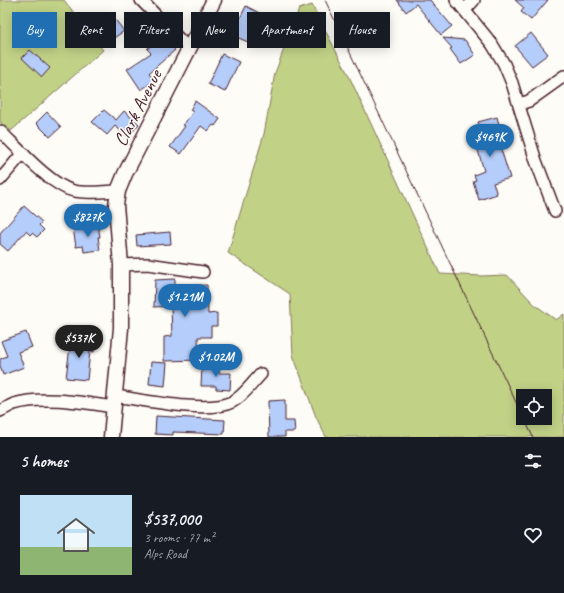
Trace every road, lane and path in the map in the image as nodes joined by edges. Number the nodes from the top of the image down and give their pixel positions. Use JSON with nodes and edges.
{"nodes":[{"id":1,"x":141,"y":0,"type":"edge"},
{"id":2,"x":214,"y":0,"type":"edge"},
{"id":3,"x":456,"y":0,"type":"edge"},
{"id":4,"x":474,"y":0,"type":"edge"},
{"id":5,"x":465,"y":10,"type":"junction"},
{"id":6,"x":190,"y":48,"type":"junction"},
{"id":7,"x":564,"y":76,"type":"edge"},
{"id":8,"x":519,"y":104,"type":"junction"},
{"id":9,"x":0,"y":131,"type":"edge"},
{"id":10,"x":23,"y":153,"type":"junction"},
{"id":11,"x":0,"y":180,"type":"edge"},
{"id":12,"x":118,"y":191,"type":"junction"},
{"id":13,"x":555,"y":211,"type":"dead end"},
{"id":14,"x":121,"y":265,"type":"junction"},
{"id":15,"x":203,"y":272,"type":"dead end"},
{"id":16,"x":261,"y":374,"type":"dead end"},
{"id":17,"x":115,"y":402,"type":"junction"},
{"id":18,"x":0,"y":411,"type":"edge"},
{"id":19,"x":111,"y":437,"type":"edge"}],
"edges":[{"from":1,"to":6,"type":"street"},
{"from":2,"to":6,"type":"street","name":"Clark Avenue"},
{"from":3,"to":5,"type":"street"},
{"from":4,"to":5,"type":"street"},
{"from":5,"to":8,"type":"street"},
{"from":6,"to":12,"type":"street","name":"Clark Avenue"},
{"from":7,"to":8,"type":"street"},
{"from":8,"to":13,"type":"street"},
{"from":9,"to":10,"type":"street"},
{"from":10,"to":11,"type":"street"},
{"from":10,"to":12,"type":"street"},
{"from":12,"to":14,"type":"street","name":"Clark Avenue"},
{"from":14,"to":15,"type":"street"},
{"from":14,"to":17,"type":"street","name":"Clark Avenue"},
{"from":16,"to":17,"type":"street"},
{"from":17,"to":18,"type":"street"},
{"from":17,"to":19,"type":"street","name":"Clark Avenue"}]}
